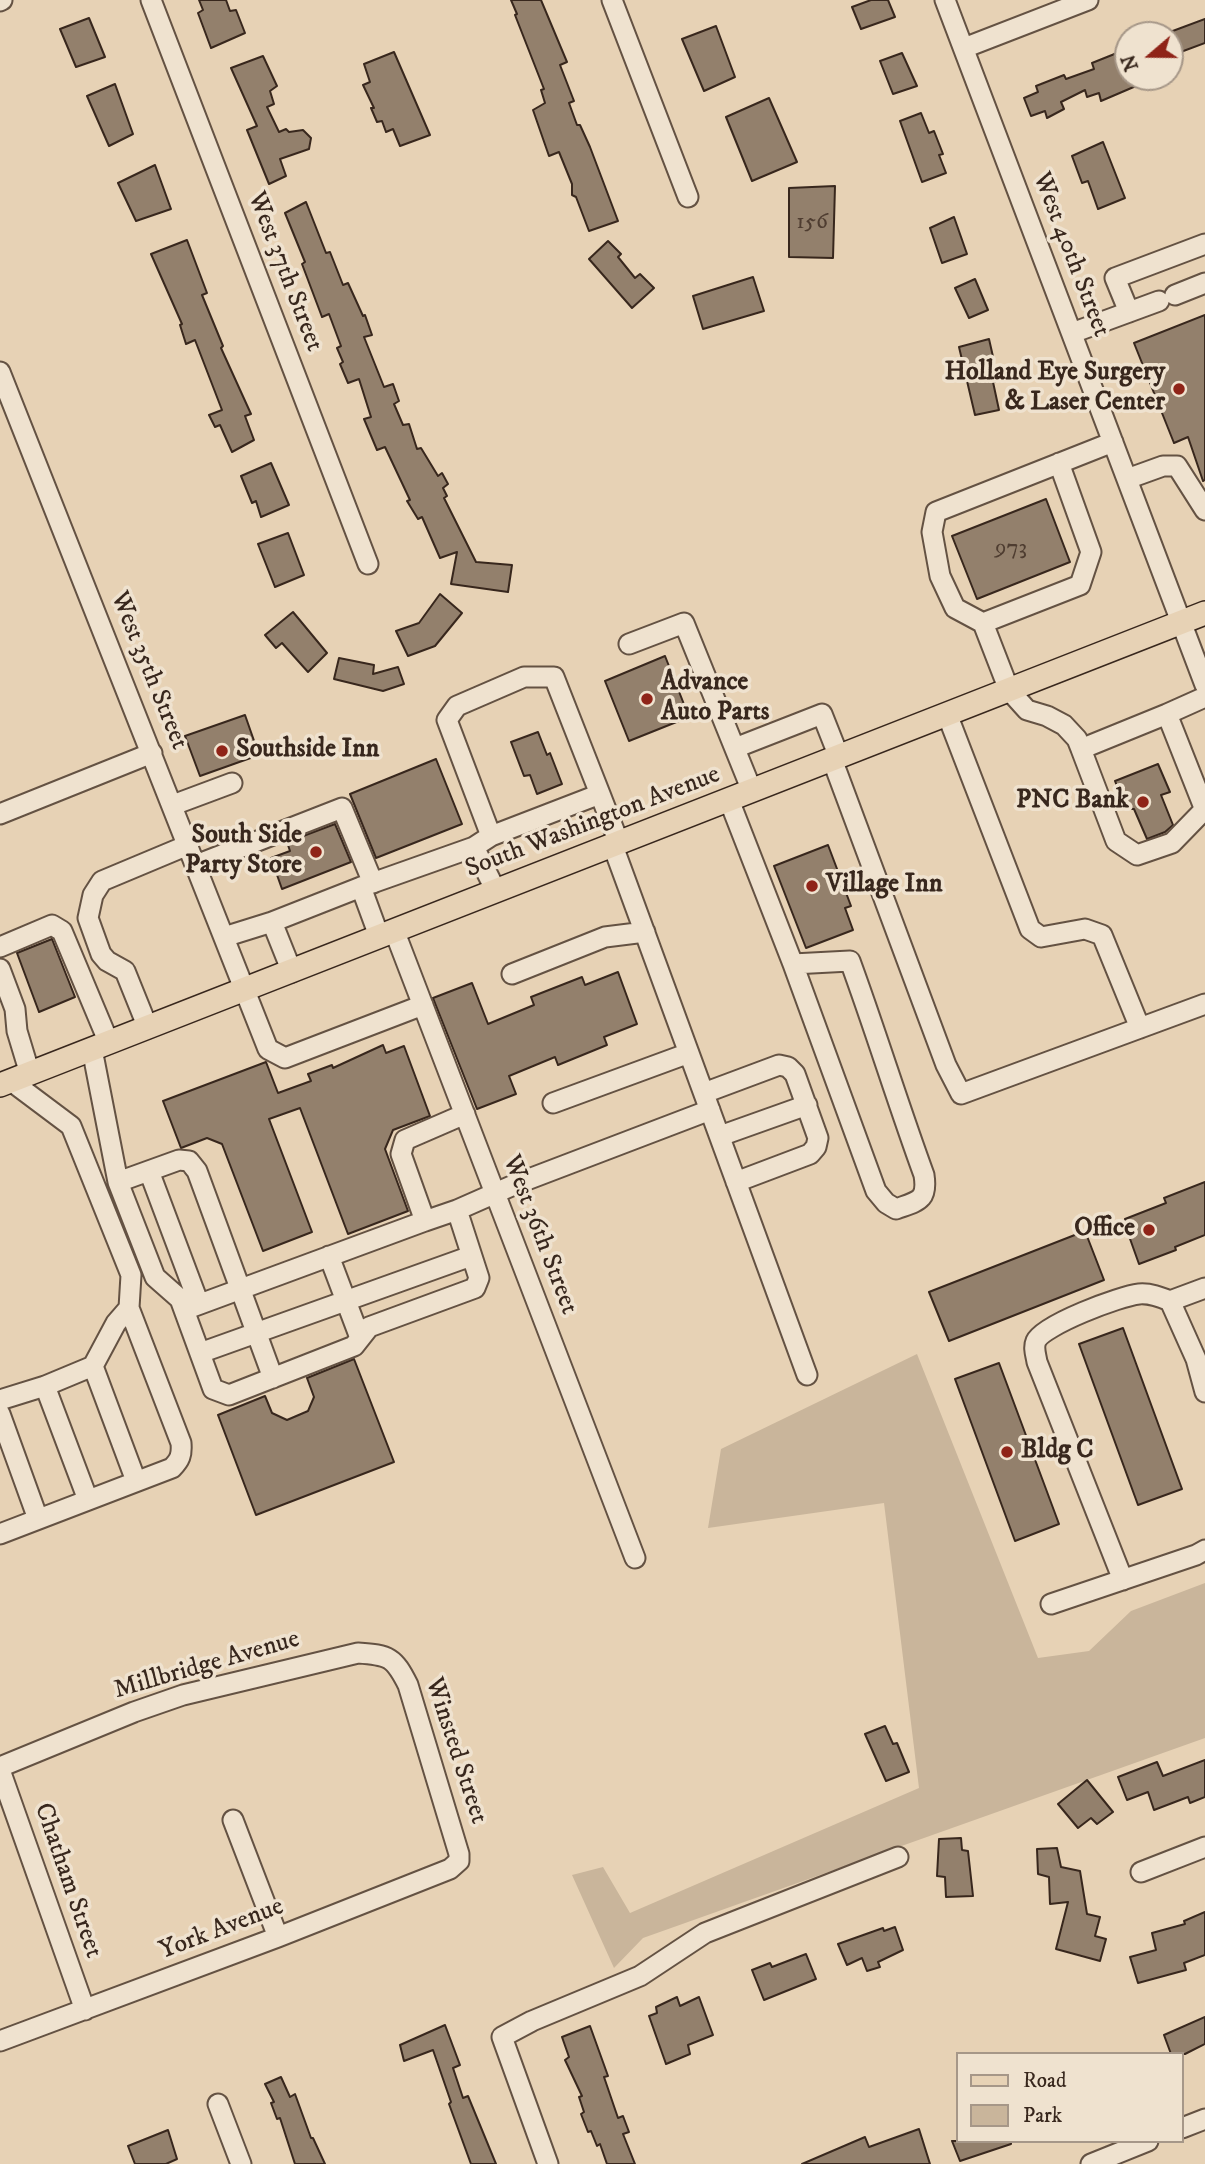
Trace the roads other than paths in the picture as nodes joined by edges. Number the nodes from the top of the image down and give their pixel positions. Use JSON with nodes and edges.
{"nodes":[{"id":1,"x":150,"y":0,"type":"edge"},
{"id":2,"x":612,"y":0,"type":"edge"},
{"id":3,"x":945,"y":0,"type":"edge"},
{"id":4,"x":1088,"y":0,"type":"edge"},
{"id":5,"x":964,"y":48,"type":"junction"},
{"id":6,"x":688,"y":197,"type":"dead end"},
{"id":7,"x":1205,"y":244,"type":"edge"},
{"id":8,"x":1205,"y":283,"type":"edge"},
{"id":9,"x":1129,"y":312,"type":"junction"},
{"id":10,"x":1072,"y":333,"type":"junction"},
{"id":11,"x":0,"y":372,"type":"edge"},
{"id":12,"x":1113,"y":442,"type":"junction"},
{"id":13,"x":1059,"y":463,"type":"junction"},
{"id":14,"x":1127,"y":480,"type":"junction"},
{"id":15,"x":1205,"y":510,"type":"edge"},
{"id":16,"x":368,"y":564,"type":"dead end"},
{"id":17,"x":1205,"y":612,"type":"edge"},
{"id":18,"x":1181,"y":622,"type":"junction"},
{"id":19,"x":983,"y":623,"type":"junction"},
{"id":20,"x":629,"y":644,"type":"dead end"},
{"id":21,"x":1205,"y":685,"type":"edge"},
{"id":22,"x":1009,"y":690,"type":"junction"},
{"id":23,"x":1205,"y":697,"type":"edge"},
{"id":24,"x":947,"y":714,"type":"junction"},
{"id":25,"x":1167,"y":714,"type":"junction"},
{"id":26,"x":735,"y":748,"type":"junction"},
{"id":27,"x":1081,"y":749,"type":"junction"},
{"id":28,"x":152,"y":753,"type":"junction"},
{"id":29,"x":836,"y":758,"type":"junction"},
{"id":30,"x":232,"y":783,"type":"dead end"},
{"id":31,"x":752,"y":791,"type":"junction"},
{"id":32,"x":600,"y":794,"type":"junction"},
{"id":33,"x":729,"y":800,"type":"junction"},
{"id":34,"x":173,"y":805,"type":"junction"},
{"id":35,"x":1205,"y":810,"type":"edge"},
{"id":36,"x":0,"y":814,"type":"edge"},
{"id":37,"x":491,"y":836,"type":"junction"},
{"id":38,"x":188,"y":845,"type":"junction"},
{"id":39,"x":616,"y":845,"type":"junction"},
{"id":40,"x":474,"y":847,"type":"junction"},
{"id":41,"x":196,"y":865,"type":"junction"},
{"id":42,"x":367,"y":885,"type":"junction"},
{"id":43,"x":496,"y":891,"type":"junction"},
{"id":44,"x":272,"y":922,"type":"junction"},
{"id":45,"x":645,"y":932,"type":"junction"},
{"id":46,"x":387,"y":933,"type":"junction"},
{"id":47,"x":224,"y":937,"type":"junction"},
{"id":48,"x":0,"y":947,"type":"edge"},
{"id":49,"x":793,"y":964,"type":"junction"},
{"id":50,"x":0,"y":969,"type":"edge"},
{"id":51,"x":292,"y":972,"type":"junction"},
{"id":52,"x":512,"y":974,"type":"dead end"},
{"id":53,"x":244,"y":991,"type":"junction"},
{"id":54,"x":1205,"y":1004,"type":"edge"},
{"id":55,"x":423,"y":1005,"type":"junction"},
{"id":56,"x":148,"y":1028,"type":"junction"},
{"id":57,"x":1140,"y":1028,"type":"junction"},
{"id":58,"x":101,"y":1046,"type":"junction"},
{"id":59,"x":689,"y":1053,"type":"junction"},
{"id":60,"x":14,"y":1080,"type":"edge"},
{"id":61,"x":707,"y":1101,"type":"junction"},
{"id":62,"x":553,"y":1103,"type":"dead end"},
{"id":63,"x":807,"y":1105,"type":"junction"},
{"id":64,"x":465,"y":1114,"type":"junction"},
{"id":65,"x":720,"y":1136,"type":"junction"},
{"id":66,"x":149,"y":1171,"type":"junction"},
{"id":67,"x":118,"y":1182,"type":"junction"},
{"id":68,"x":736,"y":1182,"type":"junction"},
{"id":69,"x":495,"y":1194,"type":"junction"},
{"id":70,"x":457,"y":1210,"type":"junction"},
{"id":71,"x":425,"y":1221,"type":"junction"},
{"id":72,"x":329,"y":1256,"type":"junction"},
{"id":73,"x":471,"y":1256,"type":"junction"},
{"id":74,"x":1205,"y":1288,"type":"edge"},
{"id":75,"x":240,"y":1289,"type":"junction"},
{"id":76,"x":346,"y":1301,"type":"junction"},
{"id":77,"x":1170,"y":1301,"type":"junction"},
{"id":78,"x":191,"y":1307,"type":"junction"},
{"id":79,"x":129,"y":1308,"type":"junction"},
{"id":80,"x":257,"y":1333,"type":"junction"},
{"id":81,"x":360,"y":1338,"type":"junction"},
{"id":82,"x":200,"y":1353,"type":"junction"},
{"id":83,"x":1200,"y":1358,"type":"edge"},
{"id":84,"x":93,"y":1366,"type":"junction"},
{"id":85,"x":807,"y":1375,"type":"dead end"},
{"id":86,"x":274,"y":1378,"type":"junction"},
{"id":87,"x":45,"y":1386,"type":"junction"},
{"id":88,"x":1205,"y":1392,"type":"edge"},
{"id":89,"x":0,"y":1400,"type":"edge"},
{"id":90,"x":0,"y":1414,"type":"edge"},
{"id":91,"x":136,"y":1481,"type":"junction"},
{"id":92,"x":88,"y":1500,"type":"junction"},
{"id":93,"x":38,"y":1519,"type":"junction"},
{"id":94,"x":0,"y":1534,"type":"edge"},
{"id":95,"x":1205,"y":1549,"type":"edge"},
{"id":96,"x":635,"y":1558,"type":"dead end"},
{"id":97,"x":1123,"y":1580,"type":"junction"},
{"id":98,"x":1051,"y":1604,"type":"dead end"},
{"id":99,"x":393,"y":1661,"type":"joint"},
{"id":100,"x":0,"y":1769,"type":"edge"},
{"id":101,"x":233,"y":1820,"type":"dead end"},
{"id":102,"x":1205,"y":1847,"type":"edge"},
{"id":103,"x":898,"y":1857,"type":"dead end"},
{"id":104,"x":459,"y":1861,"type":"joint"},
{"id":105,"x":1141,"y":1872,"type":"dead end"},
{"id":106,"x":278,"y":1937,"type":"junction"},
{"id":107,"x":85,"y":2010,"type":"junction"},
{"id":108,"x":0,"y":2041,"type":"edge"},
{"id":109,"x":218,"y":2104,"type":"dead end"},
{"id":110,"x":1205,"y":2119,"type":"edge"},
{"id":111,"x":1184,"y":2127,"type":"edge"},
{"id":112,"x":1143,"y":2143,"type":"edge"},
{"id":113,"x":241,"y":2164,"type":"edge"},
{"id":114,"x":548,"y":2164,"type":"edge"},
{"id":115,"x":1091,"y":2164,"type":"edge"}],
"edges":[{"from":1,"to":16,"type":"street","name":"West 37th Street"},
{"from":2,"to":6,"type":"street"},
{"from":3,"to":5,"type":"street","name":"West 40th Street"},
{"from":4,"to":5,"type":"street"},
{"from":5,"to":10,"type":"street","name":"West 40th Street"},
{"from":7,"to":9,"type":"street"},
{"from":8,"to":9,"type":"street"},
{"from":9,"to":10,"type":"street"},
{"from":10,"to":12,"type":"street","name":"West 40th Street"},
{"from":11,"to":28,"type":"street","name":"West 35th Street"},
{"from":12,"to":13,"type":"street"},
{"from":12,"to":14,"type":"street","name":"West 40th Street"},
{"from":13,"to":19,"type":"street"},
{"from":13,"to":19,"type":"street"},
{"from":14,"to":15,"type":"street"},
{"from":14,"to":18,"type":"street","name":"West 40th Street"},
{"from":17,"to":18,"type":"main road","name":"South Washington Avenue"},
{"from":18,"to":21,"type":"street","name":"West 40th Street"},
{"from":18,"to":22,"type":"main road","name":"South Washington Avenue"},
{"from":19,"to":22,"type":"street"},
{"from":20,"to":26,"type":"street"},
{"from":22,"to":24,"type":"main road","name":"South Washington Avenue"},
{"from":22,"to":27,"type":"street"},
{"from":23,"to":25,"type":"street"},
{"from":24,"to":29,"type":"main road","name":"South Washington Avenue"},
{"from":24,"to":57,"type":"street"},
{"from":25,"to":27,"type":"street"},
{"from":25,"to":35,"type":"street"},
{"from":26,"to":29,"type":"street"},
{"from":26,"to":31,"type":"street"},
{"from":27,"to":35,"type":"street"},
{"from":28,"to":34,"type":"street","name":"West 35th Street"},
{"from":28,"to":36,"type":"street"},
{"from":29,"to":31,"type":"main road","name":"South Washington Avenue"},
{"from":29,"to":57,"type":"street"},
{"from":30,"to":34,"type":"street"},
{"from":31,"to":33,"type":"main road","name":"South Washington Avenue"},
{"from":32,"to":37,"type":"street"},
{"from":32,"to":37,"type":"street"},
{"from":32,"to":39,"type":"street"},
{"from":33,"to":39,"type":"main road","name":"South Washington Avenue"},
{"from":33,"to":49,"type":"street"},
{"from":34,"to":38,"type":"street","name":"West 35th Street"},
{"from":37,"to":40,"type":"street"},
{"from":38,"to":41,"type":"street","name":"West 35th Street"},
{"from":38,"to":56,"type":"street"},
{"from":39,"to":43,"type":"main road","name":"South Washington Avenue"},
{"from":39,"to":45,"type":"street"},
{"from":40,"to":42,"type":"street"},
{"from":40,"to":43,"type":"street"},
{"from":41,"to":42,"type":"street","name":"West 36th Street"},
{"from":41,"to":47,"type":"street","name":"West 35th Street"},
{"from":42,"to":44,"type":"street"},
{"from":42,"to":46,"type":"street","name":"West 36th Street"},
{"from":43,"to":46,"type":"main road","name":"South Washington Avenue"},
{"from":44,"to":47,"type":"street"},
{"from":44,"to":51,"type":"street"},
{"from":45,"to":52,"type":"street"},
{"from":45,"to":59,"type":"street"},
{"from":46,"to":51,"type":"main road","name":"South Washington Avenue"},
{"from":46,"to":55,"type":"street","name":"West 36th Street"},
{"from":47,"to":53,"type":"street","name":"West 35th Street"},
{"from":48,"to":58,"type":"street"},
{"from":49,"to":49,"type":"street"},
{"from":50,"to":60,"type":"street"},
{"from":51,"to":53,"type":"main road","name":"South Washington Avenue"},
{"from":53,"to":55,"type":"street","name":"West 35th Street"},
{"from":53,"to":56,"type":"main road","name":"South Washington Avenue"},
{"from":54,"to":57,"type":"street"},
{"from":55,"to":64,"type":"street","name":"West 36th Street"},
{"from":56,"to":58,"type":"main road","name":"South Washington Avenue"},
{"from":58,"to":60,"type":"main road","name":"South Washington Avenue"},
{"from":58,"to":67,"type":"street"},
{"from":59,"to":61,"type":"street"},
{"from":59,"to":62,"type":"street"},
{"from":60,"to":79,"type":"street"},
{"from":61,"to":63,"type":"street"},
{"from":61,"to":65,"type":"street"},
{"from":61,"to":69,"type":"street"},
{"from":63,"to":65,"type":"street"},
{"from":63,"to":68,"type":"street"},
{"from":64,"to":69,"type":"street","name":"West 36th Street"},
{"from":64,"to":71,"type":"street"},
{"from":65,"to":68,"type":"street"},
{"from":66,"to":67,"type":"street"},
{"from":66,"to":75,"type":"street"},
{"from":66,"to":78,"type":"street"},
{"from":67,"to":78,"type":"street"},
{"from":68,"to":85,"type":"street"},
{"from":69,"to":70,"type":"street"},
{"from":69,"to":96,"type":"street","name":"West 36th Street"},
{"from":70,"to":71,"type":"street"},
{"from":70,"to":73,"type":"street"},
{"from":71,"to":72,"type":"street"},
{"from":72,"to":75,"type":"street"},
{"from":72,"to":76,"type":"street"},
{"from":73,"to":76,"type":"street"},
{"from":73,"to":81,"type":"street"},
{"from":74,"to":77,"type":"street"},
{"from":75,"to":78,"type":"street"},
{"from":75,"to":80,"type":"street"},
{"from":76,"to":80,"type":"street"},
{"from":76,"to":81,"type":"street"},
{"from":77,"to":83,"type":"street"},
{"from":77,"to":97,"type":"street"},
{"from":78,"to":82,"type":"street"},
{"from":79,"to":84,"type":"street"},
{"from":79,"to":91,"type":"street"},
{"from":80,"to":82,"type":"street"},
{"from":80,"to":86,"type":"street"},
{"from":81,"to":86,"type":"street"},
{"from":82,"to":86,"type":"street"},
{"from":83,"to":88,"type":"street"},
{"from":84,"to":87,"type":"street"},
{"from":84,"to":91,"type":"street"},
{"from":87,"to":89,"type":"street"},
{"from":87,"to":92,"type":"street"},
{"from":90,"to":93,"type":"street"},
{"from":91,"to":92,"type":"street"},
{"from":92,"to":93,"type":"street"},
{"from":93,"to":94,"type":"street"},
{"from":95,"to":97,"type":"street"},
{"from":97,"to":98,"type":"street"},
{"from":99,"to":100,"type":"street","name":"Millbridge Avenue"},
{"from":99,"to":104,"type":"street","name":"Winsted Street"},
{"from":100,"to":107,"type":"street","name":"Chatham Street"},
{"from":101,"to":106,"type":"street"},
{"from":102,"to":105,"type":"street"},
{"from":103,"to":114,"type":"street"},
{"from":104,"to":106,"type":"street","name":"York Avenue"},
{"from":106,"to":107,"type":"street","name":"York Avenue"},
{"from":107,"to":108,"type":"street","name":"York Avenue"},
{"from":109,"to":113,"type":"street"},
{"from":110,"to":111,"type":"street"},
{"from":112,"to":115,"type":"street"}]}
